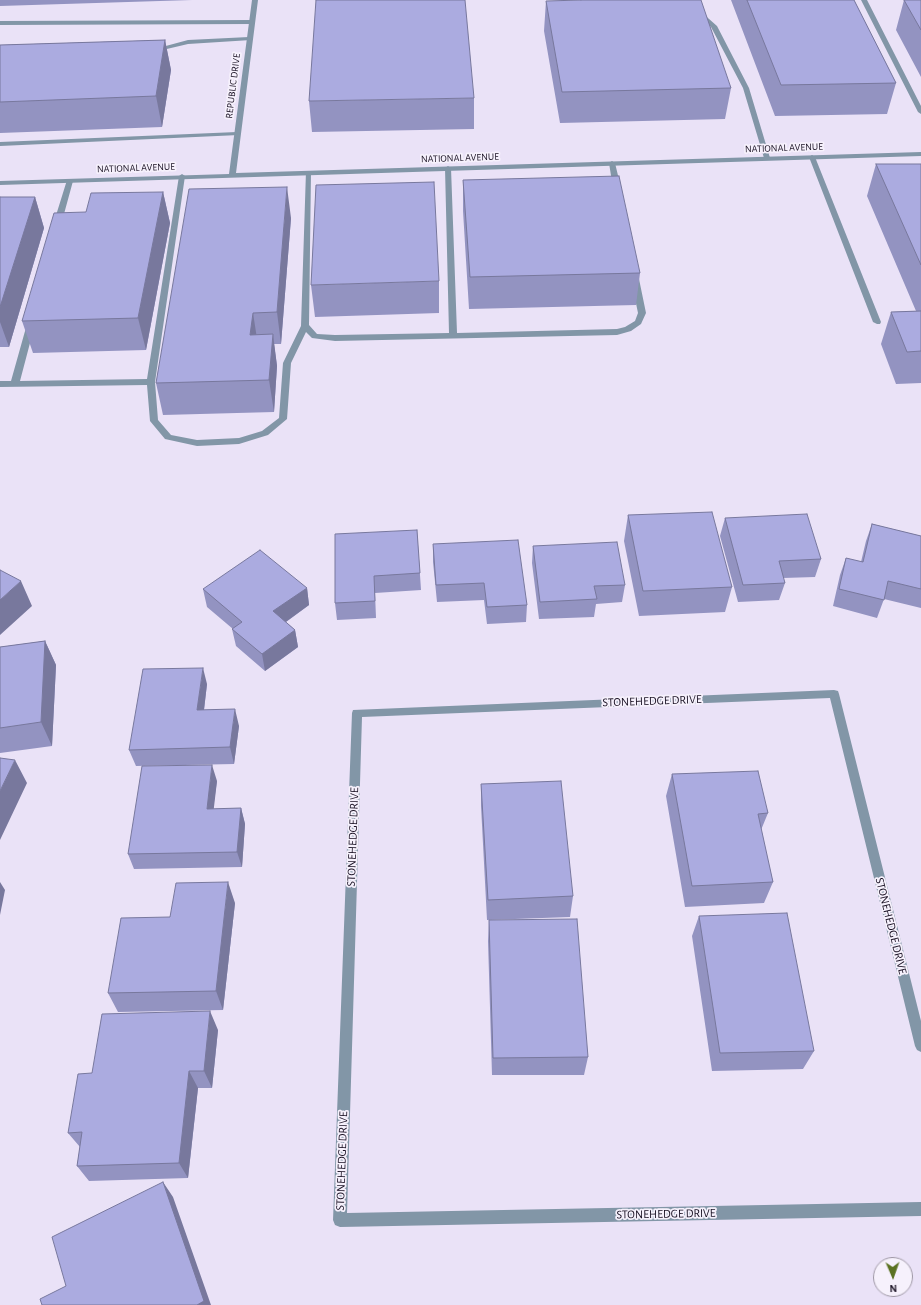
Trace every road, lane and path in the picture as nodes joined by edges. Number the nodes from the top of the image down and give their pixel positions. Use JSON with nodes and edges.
{"nodes":[{"id":1,"x":254,"y":0,"type":"edge"},
{"id":2,"x":864,"y":0,"type":"edge"},
{"id":3,"x":694,"y":8,"type":"edge"},
{"id":4,"x":252,"y":22,"type":"junction"},
{"id":5,"x":0,"y":23,"type":"edge"},
{"id":6,"x":249,"y":39,"type":"junction"},
{"id":7,"x":148,"y":52,"type":"edge"},
{"id":8,"x":921,"y":112,"type":"edge"},
{"id":9,"x":237,"y":134,"type":"junction"},
{"id":10,"x":0,"y":144,"type":"edge"},
{"id":11,"x":921,"y":154,"type":"edge"},
{"id":12,"x":812,"y":157,"type":"junction"},
{"id":13,"x":767,"y":158,"type":"junction"},
{"id":14,"x":612,"y":163,"type":"junction"},
{"id":15,"x":448,"y":168,"type":"junction"},
{"id":16,"x":308,"y":172,"type":"junction"},
{"id":17,"x":232,"y":174,"type":"junction"},
{"id":18,"x":182,"y":176,"type":"junction"},
{"id":19,"x":69,"y":181,"type":"junction"},
{"id":20,"x":0,"y":183,"type":"edge"},
{"id":21,"x":618,"y":193,"type":"edge"},
{"id":22,"x":55,"y":233,"type":"edge"},
{"id":23,"x":633,"y":268,"type":"edge"},
{"id":24,"x":33,"y":316,"type":"edge"},
{"id":25,"x":877,"y":322,"type":"dead end"},
{"id":26,"x":305,"y":326,"type":"junction"},
{"id":27,"x":453,"y":335,"type":"junction"},
{"id":28,"x":150,"y":382,"type":"junction"},
{"id":29,"x":15,"y":383,"type":"junction"},
{"id":30,"x":0,"y":384,"type":"edge"},
{"id":31,"x":921,"y":1046,"type":"edge"},
{"id":32,"x":921,"y":1209,"type":"edge"}],
"edges":[{"from":1,"to":4,"type":"street","name":"REPUBLIC DRIVE"},
{"from":2,"to":8,"type":"street"},
{"from":3,"to":13,"type":"street"},
{"from":4,"to":5,"type":"street"},
{"from":4,"to":6,"type":"street","name":"REPUBLIC DRIVE"},
{"from":6,"to":7,"type":"street"},
{"from":6,"to":9,"type":"street","name":"REPUBLIC DRIVE"},
{"from":9,"to":10,"type":"street"},
{"from":9,"to":17,"type":"street","name":"REPUBLIC DRIVE"},
{"from":11,"to":12,"type":"street","name":"NATIONAL AVENUE"},
{"from":12,"to":13,"type":"street","name":"NATIONAL AVENUE"},
{"from":12,"to":25,"type":"street"},
{"from":13,"to":14,"type":"street","name":"NATIONAL AVENUE"},
{"from":14,"to":15,"type":"street","name":"NATIONAL AVENUE"},
{"from":14,"to":21,"type":"street"},
{"from":15,"to":16,"type":"street","name":"NATIONAL AVENUE"},
{"from":15,"to":27,"type":"street"},
{"from":16,"to":17,"type":"street","name":"NATIONAL AVENUE"},
{"from":16,"to":26,"type":"street"},
{"from":17,"to":18,"type":"street","name":"NATIONAL AVENUE"},
{"from":18,"to":19,"type":"street","name":"NATIONAL AVENUE"},
{"from":18,"to":28,"type":"street"},
{"from":19,"to":20,"type":"street","name":"NATIONAL AVENUE"},
{"from":19,"to":22,"type":"street"},
{"from":23,"to":27,"type":"street"},
{"from":24,"to":29,"type":"street"},
{"from":26,"to":27,"type":"street"},
{"from":26,"to":28,"type":"street"},
{"from":28,"to":29,"type":"street"},
{"from":29,"to":30,"type":"street"},
{"from":31,"to":32,"type":"street","name":"STONEHEDGE DRIVE"}]}
